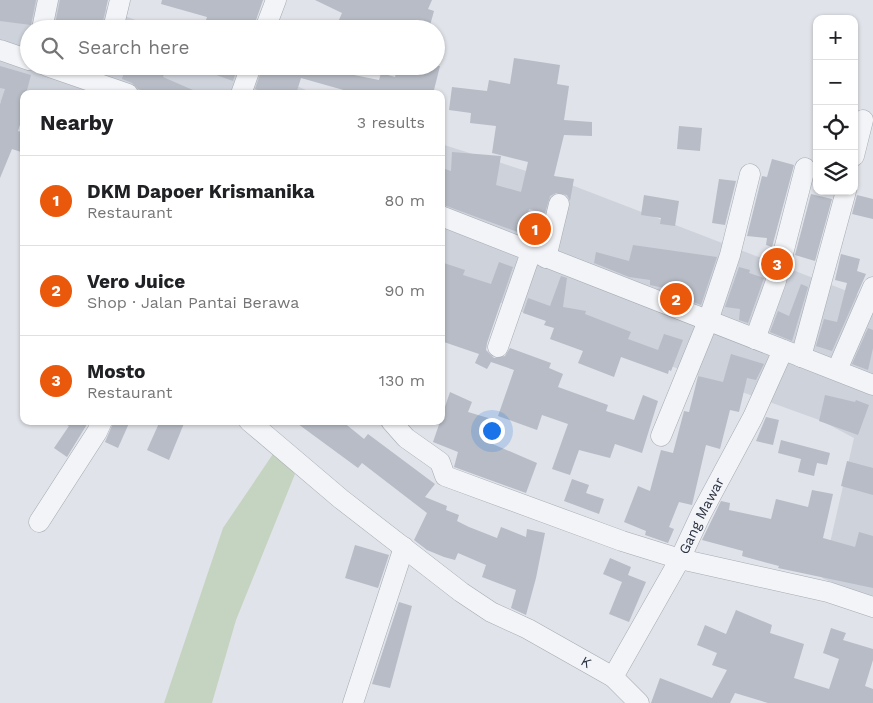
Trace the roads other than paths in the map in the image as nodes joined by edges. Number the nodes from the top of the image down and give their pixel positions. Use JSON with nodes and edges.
{"nodes":[{"id":1,"x":48,"y":0,"type":"edge"},
{"id":2,"x":120,"y":0,"type":"edge"},
{"id":3,"x":276,"y":0,"type":"edge"},
{"id":4,"x":44,"y":20,"type":"edge"},
{"id":5,"x":115,"y":20,"type":"edge"},
{"id":6,"x":268,"y":20,"type":"edge"},
{"id":7,"x":0,"y":51,"type":"edge"},
{"id":8,"x":20,"y":57,"type":"edge"},
{"id":9,"x":100,"y":75,"type":"edge"},
{"id":10,"x":248,"y":75,"type":"edge"},
{"id":11,"x":122,"y":90,"type":"edge"},
{"id":12,"x":242,"y":90,"type":"edge"},
{"id":13,"x":863,"y":120,"type":"dead end"},
{"id":14,"x":856,"y":150,"type":"edge"},
{"id":15,"x":805,"y":168,"type":"dead end"},
{"id":16,"x":750,"y":174,"type":"dead end"},
{"id":17,"x":845,"y":195,"type":"edge"},
{"id":18,"x":559,"y":204,"type":"dead end"},
{"id":19,"x":445,"y":218,"type":"edge"},
{"id":20,"x":539,"y":255,"type":"junction"},
{"id":21,"x":873,"y":287,"type":"edge"},
{"id":22,"x":708,"y":321,"type":"junction"},
{"id":23,"x":755,"y":339,"type":"junction"},
{"id":24,"x":498,"y":347,"type":"dead end"},
{"id":25,"x":792,"y":353,"type":"junction"},
{"id":26,"x":837,"y":370,"type":"junction"},
{"id":27,"x":873,"y":385,"type":"edge"},
{"id":28,"x":100,"y":425,"type":"edge"},
{"id":29,"x":254,"y":425,"type":"edge"},
{"id":30,"x":395,"y":425,"type":"edge"},
{"id":31,"x":661,"y":436,"type":"dead end"},
{"id":32,"x":39,"y":522,"type":"dead end"},
{"id":33,"x":404,"y":547,"type":"junction"},
{"id":34,"x":680,"y":559,"type":"junction"},
{"id":35,"x":873,"y":606,"type":"edge"},
{"id":36,"x":613,"y":677,"type":"junction"},
{"id":37,"x":353,"y":703,"type":"edge"},
{"id":38,"x":639,"y":703,"type":"edge"}],
"edges":[{"from":1,"to":4,"type":"street"},
{"from":2,"to":5,"type":"street"},
{"from":3,"to":6,"type":"street"},
{"from":7,"to":8,"type":"street"},
{"from":9,"to":11,"type":"street"},
{"from":10,"to":12,"type":"street"},
{"from":13,"to":14,"type":"street"},
{"from":15,"to":23,"type":"street"},
{"from":16,"to":22,"type":"street"},
{"from":17,"to":25,"type":"street","name":"Gang Mawar"},
{"from":18,"to":20,"type":"street"},
{"from":19,"to":20,"type":"street"},
{"from":20,"to":22,"type":"street"},
{"from":20,"to":24,"type":"street"},
{"from":21,"to":26,"type":"street"},
{"from":22,"to":23,"type":"street"},
{"from":22,"to":31,"type":"street"},
{"from":23,"to":25,"type":"street"},
{"from":25,"to":26,"type":"street"},
{"from":25,"to":34,"type":"street","name":"Gang Mawar"},
{"from":26,"to":27,"type":"street"},
{"from":28,"to":32,"type":"street"},
{"from":29,"to":33,"type":"street","name":"K"},
{"from":30,"to":34,"type":"street"},
{"from":33,"to":36,"type":"street","name":"K"},
{"from":33,"to":37,"type":"street"},
{"from":34,"to":35,"type":"street"},
{"from":34,"to":36,"type":"street","name":"Gang Mawar"},
{"from":36,"to":38,"type":"street","name":"K"}]}
